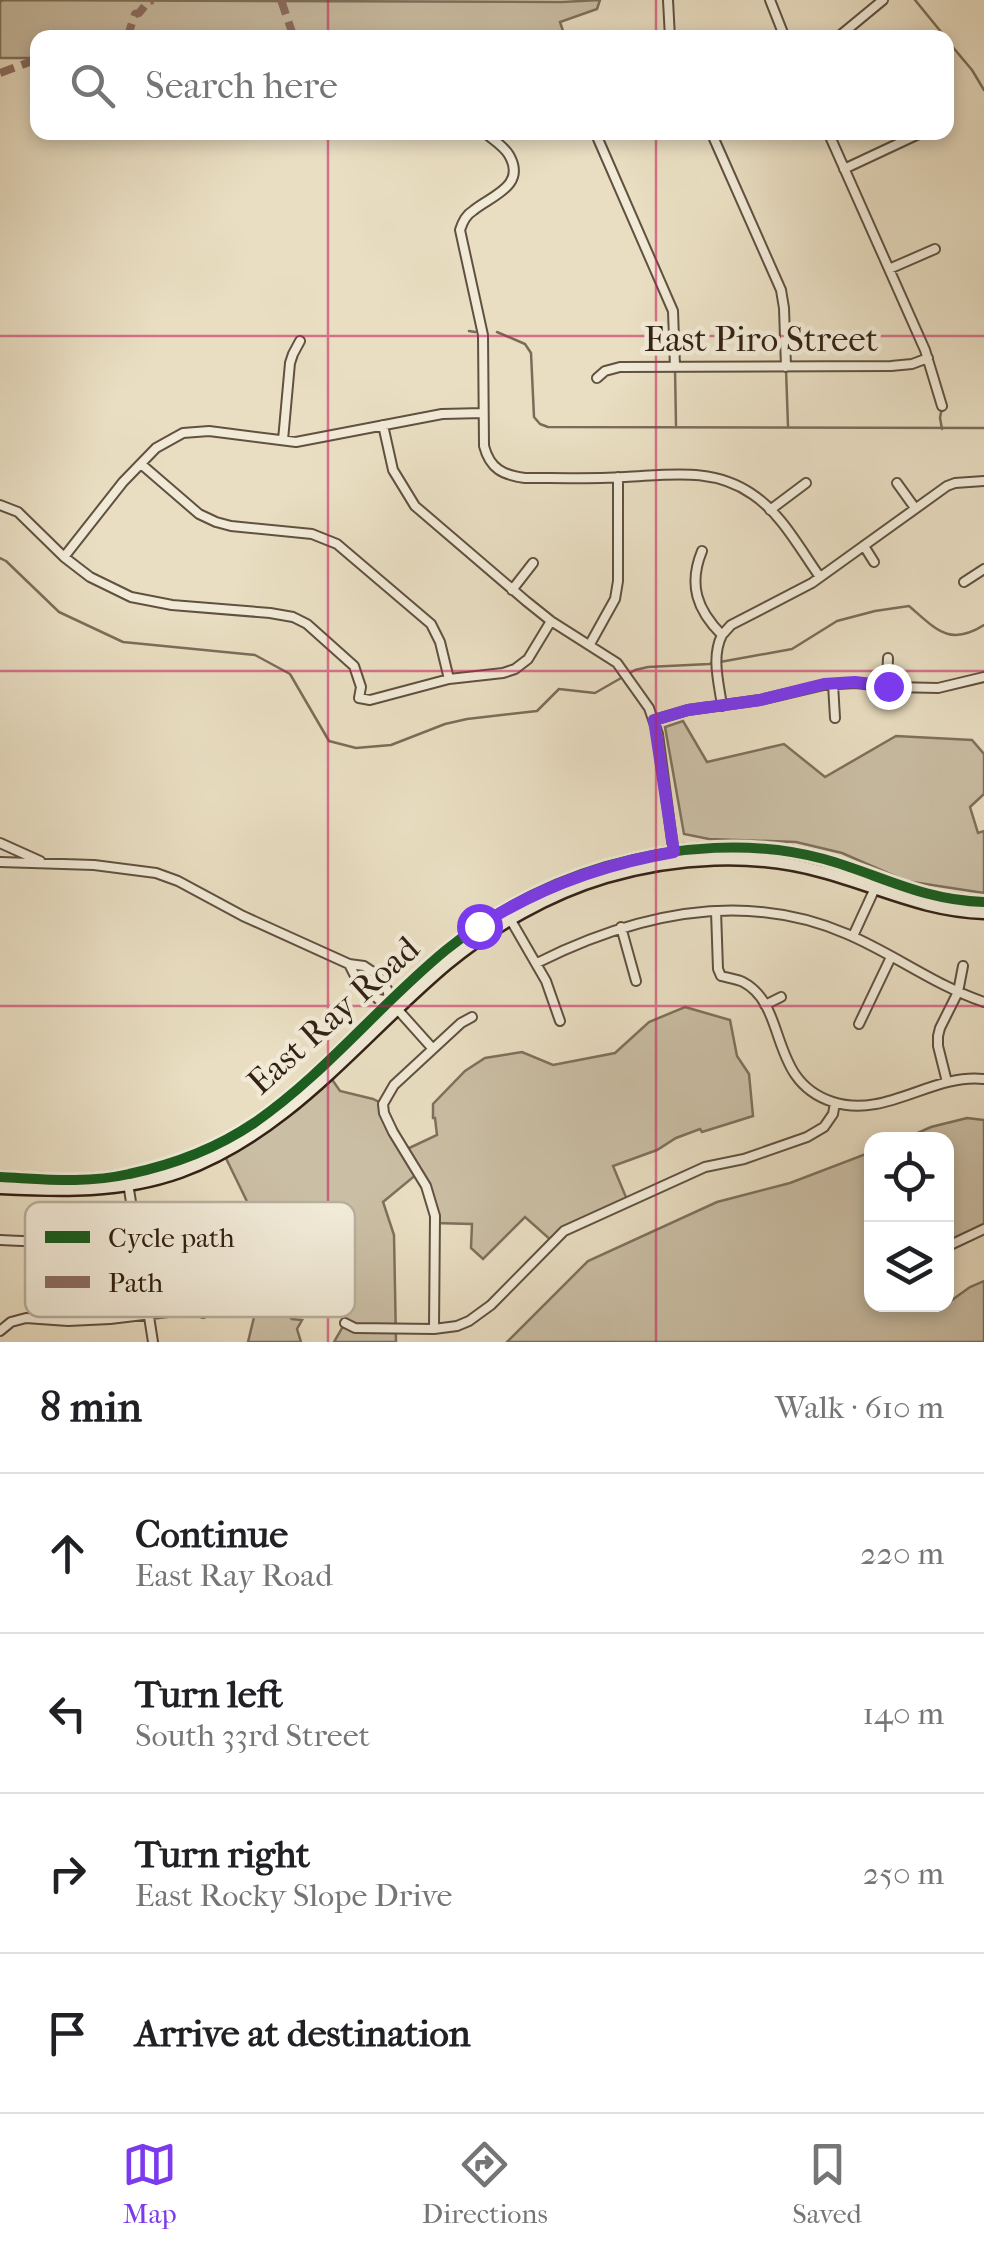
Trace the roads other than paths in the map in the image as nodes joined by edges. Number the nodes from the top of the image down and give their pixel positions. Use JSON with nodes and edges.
{"nodes":[{"id":1,"x":668,"y":0,"type":"edge"},
{"id":2,"x":770,"y":0,"type":"edge"},
{"id":3,"x":883,"y":0,"type":"edge"},
{"id":4,"x":670,"y":30,"type":"edge"},
{"id":5,"x":782,"y":30,"type":"edge"},
{"id":6,"x":847,"y":30,"type":"edge"},
{"id":7,"x":493,"y":140,"type":"edge"},
{"id":8,"x":598,"y":140,"type":"edge"},
{"id":9,"x":714,"y":140,"type":"edge"},
{"id":10,"x":831,"y":140,"type":"edge"},
{"id":11,"x":906,"y":140,"type":"edge"},
{"id":12,"x":844,"y":169,"type":"junction"},
{"id":13,"x":935,"y":249,"type":"dead end"},
{"id":14,"x":889,"y":269,"type":"junction"},
{"id":15,"x":300,"y":341,"type":"dead end"},
{"id":16,"x":928,"y":358,"type":"junction"},
{"id":17,"x":675,"y":367,"type":"junction"},
{"id":18,"x":786,"y":367,"type":"junction"},
{"id":19,"x":597,"y":378,"type":"dead end"},
{"id":20,"x":942,"y":406,"type":"dead end"},
{"id":21,"x":483,"y":413,"type":"junction"},
{"id":22,"x":383,"y":426,"type":"junction"},
{"id":23,"x":283,"y":440,"type":"junction"},
{"id":24,"x":141,"y":464,"type":"junction"},
{"id":25,"x":618,"y":477,"type":"junction"},
{"id":26,"x":984,"y":481,"type":"edge"},
{"id":27,"x":806,"y":483,"type":"dead end"},
{"id":28,"x":897,"y":483,"type":"dead end"},
{"id":29,"x":0,"y":504,"type":"edge"},
{"id":30,"x":916,"y":508,"type":"junction"},
{"id":31,"x":770,"y":510,"type":"junction"},
{"id":32,"x":864,"y":546,"type":"junction"},
{"id":33,"x":702,"y":551,"type":"dead end"},
{"id":34,"x":64,"y":557,"type":"junction"},
{"id":35,"x":874,"y":562,"type":"dead end"},
{"id":36,"x":533,"y":563,"type":"dead end"},
{"id":37,"x":984,"y":569,"type":"edge"},
{"id":38,"x":820,"y":577,"type":"junction"},
{"id":39,"x":964,"y":582,"type":"dead end"},
{"id":40,"x":512,"y":590,"type":"junction"},
{"id":41,"x":551,"y":621,"type":"junction"},
{"id":42,"x":722,"y":635,"type":"junction"},
{"id":43,"x":590,"y":644,"type":"junction"},
{"id":44,"x":888,"y":658,"type":"dead end"},
{"id":45,"x":984,"y":676,"type":"edge"},
{"id":46,"x":449,"y":679,"type":"junction"},
{"id":47,"x":833,"y":684,"type":"junction"},
{"id":48,"x":888,"y":686,"type":"junction"},
{"id":49,"x":722,"y":706,"type":"junction"},
{"id":50,"x":836,"y":718,"type":"dead end"},
{"id":51,"x":654,"y":720,"type":"junction"},
{"id":52,"x":0,"y":844,"type":"edge"},
{"id":53,"x":674,"y":858,"type":"junction"},
{"id":54,"x":0,"y":862,"type":"edge"},
{"id":55,"x":49,"y":863,"type":"junction"},
{"id":56,"x":876,"y":884,"type":"junction"},
{"id":57,"x":984,"y":902,"type":"edge"},
{"id":58,"x":716,"y":911,"type":"junction"},
{"id":59,"x":984,"y":913,"type":"edge"},
{"id":60,"x":507,"y":914,"type":"junction"},
{"id":61,"x":622,"y":927,"type":"junction"},
{"id":62,"x":852,"y":936,"type":"junction"},
{"id":63,"x":891,"y":957,"type":"junction"},
{"id":64,"x":537,"y":963,"type":"junction"},
{"id":65,"x":350,"y":964,"type":"junction"},
{"id":66,"x":963,"y":966,"type":"dead end"},
{"id":67,"x":377,"y":977,"type":"junction"},
{"id":68,"x":636,"y":981,"type":"dead end"},
{"id":69,"x":366,"y":987,"type":"junction"},
{"id":70,"x":958,"y":992,"type":"junction"},
{"id":71,"x":781,"y":997,"type":"dead end"},
{"id":72,"x":984,"y":1002,"type":"edge"},
{"id":73,"x":765,"y":1005,"type":"junction"},
{"id":74,"x":394,"y":1006,"type":"junction"},
{"id":75,"x":472,"y":1016,"type":"dead end"},
{"id":76,"x":560,"y":1021,"type":"dead end"},
{"id":77,"x":859,"y":1024,"type":"dead end"},
{"id":78,"x":433,"y":1049,"type":"junction"},
{"id":79,"x":984,"y":1079,"type":"edge"},
{"id":80,"x":947,"y":1082,"type":"junction"},
{"id":81,"x":835,"y":1103,"type":"junction"},
{"id":82,"x":0,"y":1177,"type":"edge"},
{"id":83,"x":128,"y":1180,"type":"junction"},
{"id":84,"x":0,"y":1188,"type":"edge"},
{"id":85,"x":132,"y":1202,"type":"edge"},
{"id":86,"x":984,"y":1230,"type":"edge"},
{"id":87,"x":0,"y":1240,"type":"edge"},
{"id":88,"x":25,"y":1241,"type":"edge"},
{"id":89,"x":954,"y":1243,"type":"edge"},
{"id":90,"x":126,"y":1317,"type":"edge"},
{"id":91,"x":150,"y":1317,"type":"edge"},
{"id":92,"x":345,"y":1322,"type":"dead end"},
{"id":93,"x":401,"y":1329,"type":"junction"},
{"id":94,"x":0,"y":1330,"type":"edge"},
{"id":95,"x":434,"y":1330,"type":"junction"},
{"id":96,"x":154,"y":1342,"type":"edge"},
{"id":97,"x":401,"y":1342,"type":"edge"}],
"edges":[{"from":1,"to":4,"type":"street"},
{"from":2,"to":5,"type":"street"},
{"from":3,"to":6,"type":"street"},
{"from":7,"to":21,"type":"street"},
{"from":8,"to":17,"type":"street"},
{"from":9,"to":18,"type":"street"},
{"from":10,"to":12,"type":"street"},
{"from":11,"to":12,"type":"street"},
{"from":12,"to":14,"type":"street"},
{"from":13,"to":14,"type":"street"},
{"from":14,"to":16,"type":"street"},
{"from":15,"to":23,"type":"street"},
{"from":16,"to":18,"type":"street","name":"East Piro Street"},
{"from":16,"to":20,"type":"street"},
{"from":17,"to":18,"type":"street","name":"East Piro Street"},
{"from":17,"to":19,"type":"street","name":"East Piro Street"},
{"from":21,"to":22,"type":"street"},
{"from":21,"to":25,"type":"street"},
{"from":22,"to":23,"type":"street"},
{"from":22,"to":40,"type":"street"},
{"from":23,"to":24,"type":"street"},
{"from":24,"to":34,"type":"street"},
{"from":24,"to":46,"type":"street"},
{"from":25,"to":31,"type":"street"},
{"from":25,"to":43,"type":"street"},
{"from":26,"to":30,"type":"street"},
{"from":27,"to":31,"type":"street"},
{"from":28,"to":30,"type":"street"},
{"from":29,"to":34,"type":"street"},
{"from":30,"to":32,"type":"street"},
{"from":31,"to":38,"type":"street"},
{"from":32,"to":35,"type":"street"},
{"from":32,"to":38,"type":"street"},
{"from":33,"to":42,"type":"street"},
{"from":34,"to":46,"type":"street"},
{"from":36,"to":40,"type":"street"},
{"from":37,"to":39,"type":"street"},
{"from":38,"to":42,"type":"street"},
{"from":40,"to":41,"type":"street"},
{"from":41,"to":43,"type":"street"},
{"from":41,"to":46,"type":"street"},
{"from":42,"to":49,"type":"street"},
{"from":43,"to":51,"type":"street"},
{"from":44,"to":48,"type":"street"},
{"from":45,"to":48,"type":"street"},
{"from":47,"to":48,"type":"street"},
{"from":47,"to":49,"type":"street"},
{"from":47,"to":50,"type":"street"},
{"from":49,"to":51,"type":"street"},
{"from":51,"to":53,"type":"street"},
{"from":52,"to":55,"type":"street"},
{"from":53,"to":56,"type":"main road","name":"East Ray Road"},
{"from":53,"to":60,"type":"main road","name":"East Ray Road"},
{"from":54,"to":55,"type":"street"},
{"from":55,"to":65,"type":"street"},
{"from":56,"to":57,"type":"main road","name":"East Ray Road"},
{"from":56,"to":59,"type":"main road","name":"East Ray Road"},
{"from":56,"to":62,"type":"street"},
{"from":58,"to":61,"type":"street"},
{"from":58,"to":62,"type":"street"},
{"from":58,"to":73,"type":"street"},
{"from":60,"to":64,"type":"street"},
{"from":60,"to":74,"type":"main road","name":"East Ray Road"},
{"from":61,"to":64,"type":"street"},
{"from":61,"to":68,"type":"street"},
{"from":62,"to":63,"type":"street"},
{"from":63,"to":70,"type":"street"},
{"from":63,"to":77,"type":"street"},
{"from":64,"to":76,"type":"street"},
{"from":65,"to":67,"type":"street"},
{"from":65,"to":69,"type":"street"},
{"from":66,"to":70,"type":"street"},
{"from":67,"to":69,"type":"street"},
{"from":67,"to":74,"type":"street"},
{"from":69,"to":74,"type":"street"},
{"from":70,"to":72,"type":"street"},
{"from":70,"to":80,"type":"street"},
{"from":71,"to":73,"type":"street"},
{"from":73,"to":81,"type":"street"},
{"from":74,"to":78,"type":"street"},
{"from":74,"to":83,"type":"main road","name":"East Ray Road"},
{"from":75,"to":78,"type":"street"},
{"from":78,"to":95,"type":"street"},
{"from":79,"to":80,"type":"street"},
{"from":80,"to":81,"type":"street"},
{"from":81,"to":95,"type":"street"},
{"from":82,"to":83,"type":"main road","name":"East Ray Road"},
{"from":83,"to":84,"type":"main road","name":"East Ray Road"},
{"from":83,"to":85,"type":"street"},
{"from":86,"to":89,"type":"street"},
{"from":87,"to":88,"type":"street"},
{"from":90,"to":94,"type":"street"},
{"from":91,"to":96,"type":"street"},
{"from":92,"to":93,"type":"street"},
{"from":93,"to":95,"type":"street"},
{"from":93,"to":97,"type":"street"}]}
